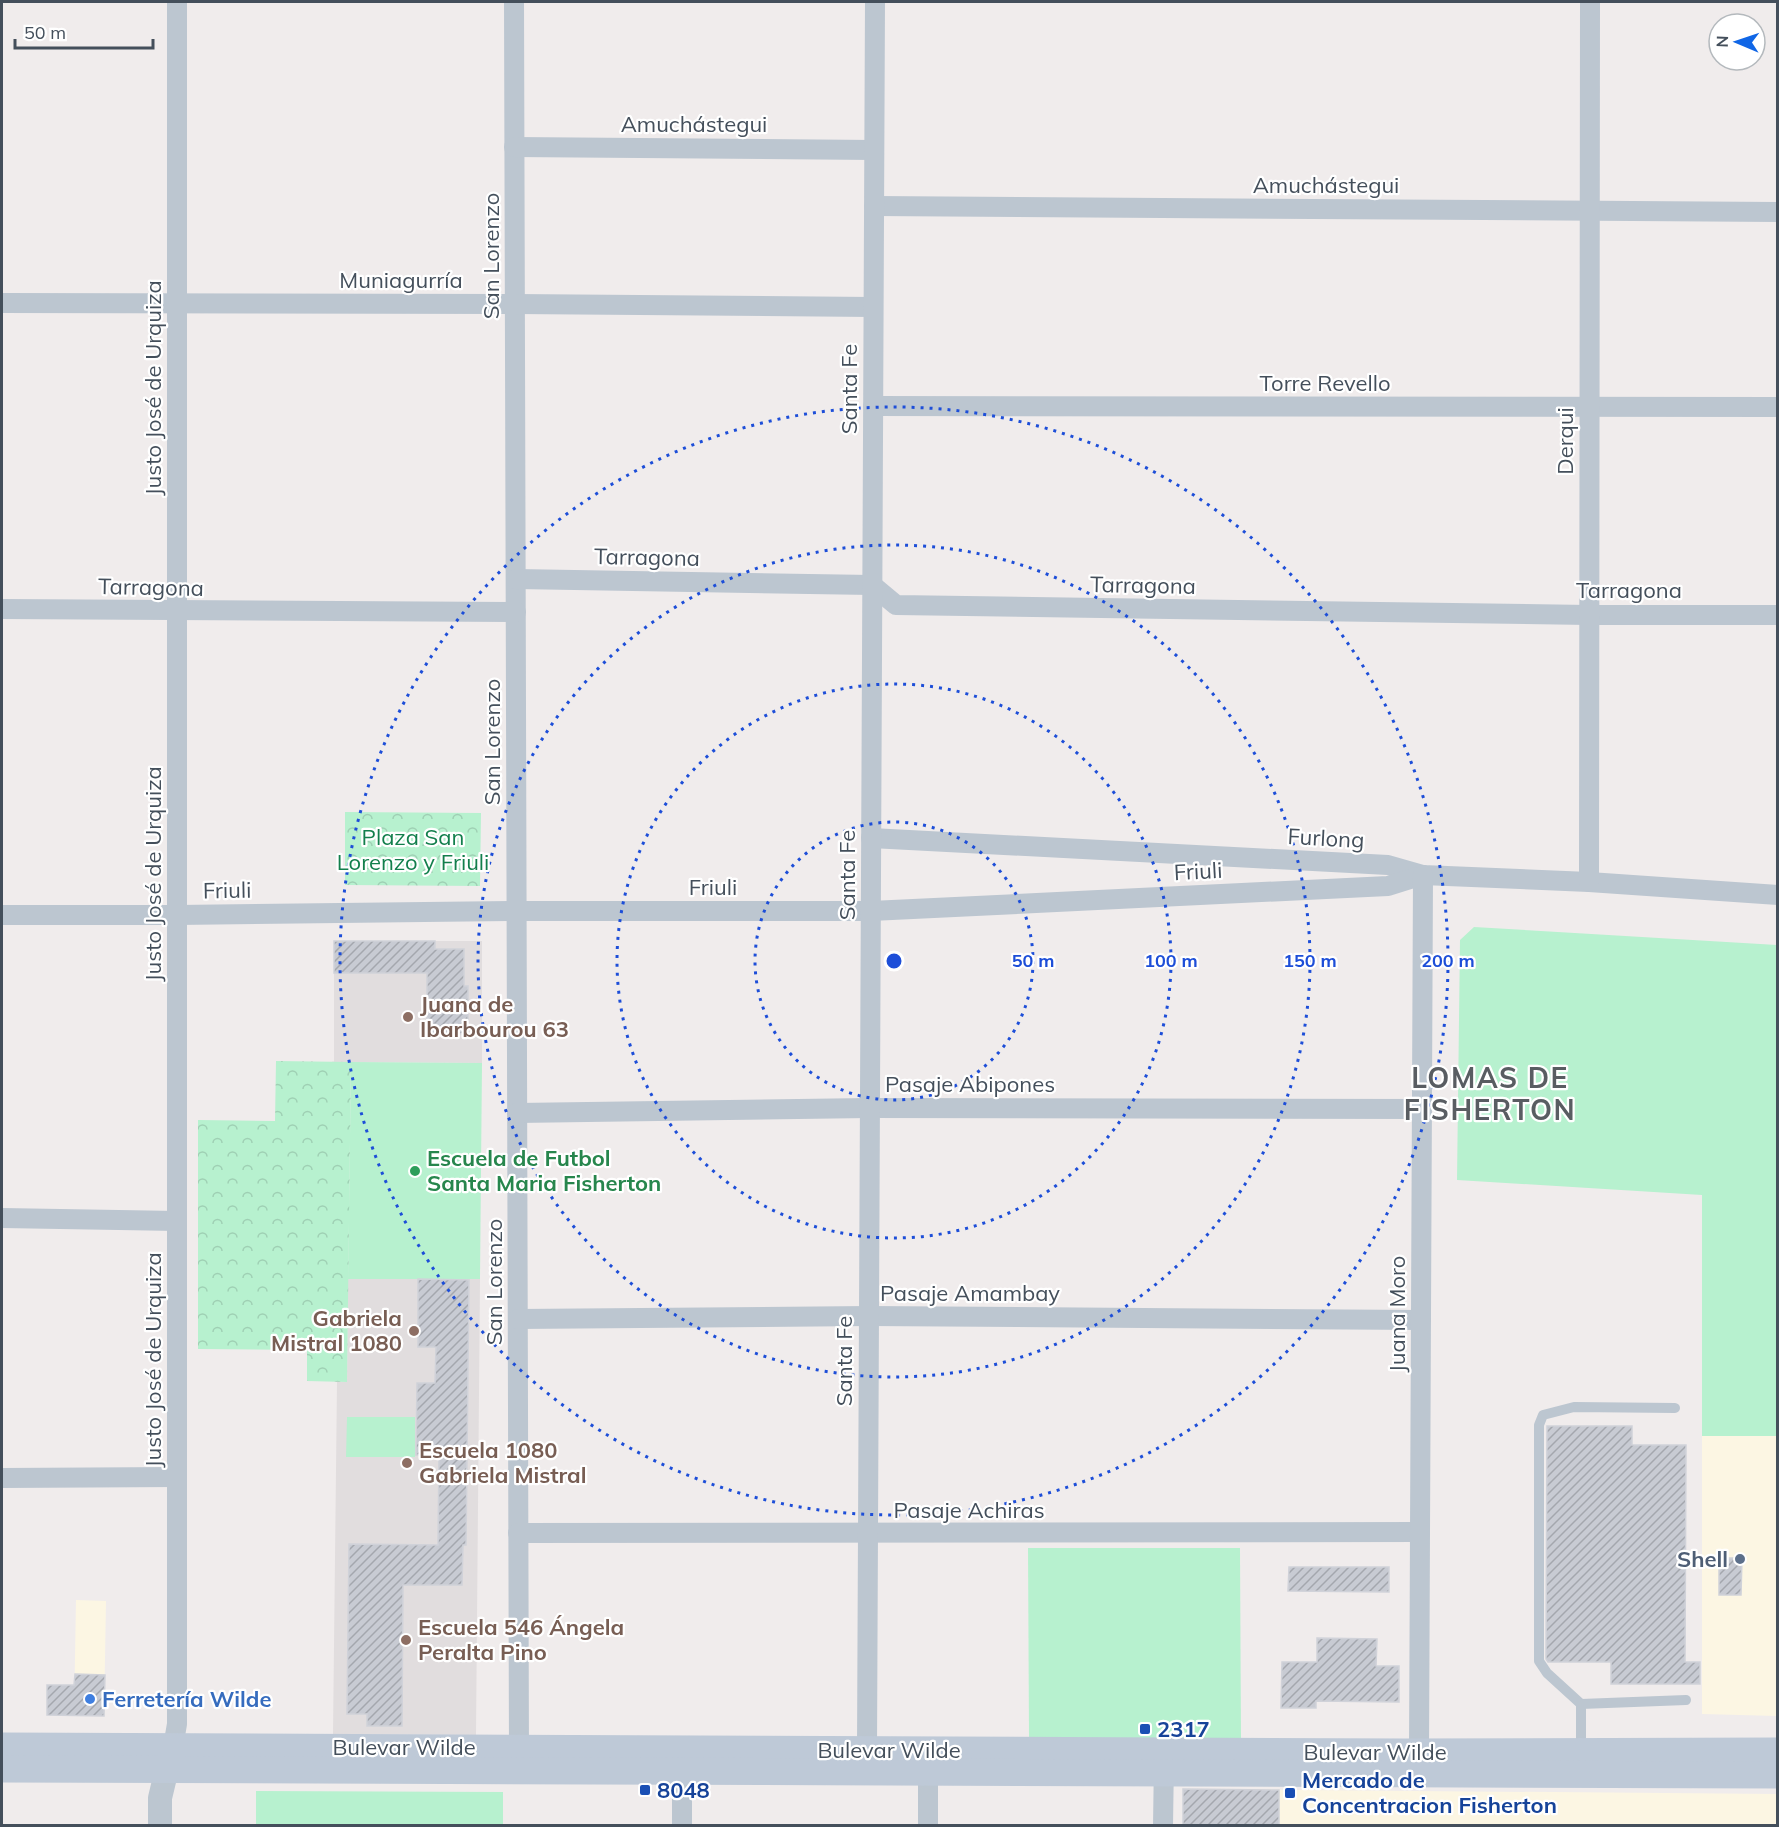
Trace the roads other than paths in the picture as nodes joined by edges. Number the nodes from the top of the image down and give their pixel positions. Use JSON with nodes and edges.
{"nodes":[{"id":1,"x":177,"y":2,"type":"edge"},
{"id":2,"x":514,"y":2,"type":"edge"},
{"id":3,"x":875,"y":2,"type":"edge"},
{"id":4,"x":1590,"y":2,"type":"edge"},
{"id":5,"x":514,"y":147,"type":"junction"},
{"id":6,"x":874,"y":150,"type":"junction"},
{"id":7,"x":874,"y":206,"type":"junction"},
{"id":8,"x":1589,"y":210,"type":"junction"},
{"id":9,"x":1778,"y":212,"type":"edge"},
{"id":10,"x":2,"y":303,"type":"edge"},
{"id":11,"x":177,"y":304,"type":"junction"},
{"id":12,"x":515,"y":304,"type":"junction"},
{"id":13,"x":873,"y":307,"type":"junction"},
{"id":14,"x":873,"y":406,"type":"junction"},
{"id":15,"x":1589,"y":407,"type":"junction"},
{"id":16,"x":1778,"y":407,"type":"edge"},
{"id":17,"x":516,"y":579,"type":"junction"},
{"id":18,"x":872,"y":585,"type":"junction"},
{"id":19,"x":2,"y":609,"type":"edge"},
{"id":20,"x":177,"y":612,"type":"junction"},
{"id":21,"x":516,"y":612,"type":"junction"},
{"id":22,"x":1589,"y":615,"type":"junction"},
{"id":23,"x":1778,"y":615,"type":"edge"},
{"id":24,"x":871,"y":838,"type":"junction"},
{"id":25,"x":1423,"y":875,"type":"junction"},
{"id":26,"x":1589,"y":882,"type":"junction"},
{"id":27,"x":1778,"y":895,"type":"edge"},
{"id":28,"x":516,"y":911,"type":"junction"},
{"id":29,"x":871,"y":911,"type":"junction"},
{"id":30,"x":2,"y":915,"type":"edge"},
{"id":31,"x":177,"y":915,"type":"junction"},
{"id":32,"x":869,"y":1107,"type":"junction"},
{"id":33,"x":1422,"y":1109,"type":"junction"},
{"id":34,"x":517,"y":1113,"type":"junction"},
{"id":35,"x":2,"y":1218,"type":"edge"},
{"id":36,"x":177,"y":1221,"type":"junction"},
{"id":37,"x":869,"y":1316,"type":"junction"},
{"id":38,"x":518,"y":1319,"type":"junction"},
{"id":39,"x":1421,"y":1320,"type":"junction"},
{"id":40,"x":1675,"y":1407,"type":"dead end"},
{"id":41,"x":177,"y":1477,"type":"junction"},
{"id":42,"x":2,"y":1478,"type":"edge"},
{"id":43,"x":1420,"y":1532,"type":"junction"},
{"id":44,"x":518,"y":1533,"type":"junction"},
{"id":45,"x":868,"y":1534,"type":"junction"},
{"id":46,"x":1686,"y":1700,"type":"dead end"},
{"id":47,"x":1581,"y":1704,"type":"junction"},
{"id":48,"x":2,"y":1746,"type":"edge"},
{"id":49,"x":867,"y":1749,"type":"junction"},
{"id":50,"x":1778,"y":1751,"type":"edge"},
{"id":51,"x":1419,"y":1752,"type":"junction"},
{"id":52,"x":1581,"y":1752,"type":"junction"},
{"id":53,"x":170,"y":1759,"type":"junction"},
{"id":54,"x":519,"y":1759,"type":"junction"},
{"id":55,"x":682,"y":1759,"type":"junction"},
{"id":56,"x":928,"y":1761,"type":"junction"},
{"id":57,"x":1164,"y":1762,"type":"junction"},
{"id":58,"x":2,"y":1769,"type":"edge"},
{"id":59,"x":1778,"y":1774,"type":"edge"},
{"id":60,"x":160,"y":1826,"type":"edge"},
{"id":61,"x":682,"y":1826,"type":"edge"},
{"id":62,"x":928,"y":1826,"type":"edge"},
{"id":63,"x":1163,"y":1826,"type":"edge"}],
"edges":[{"from":1,"to":11,"type":"street","name":"Justo José de Urquiza"},
{"from":2,"to":5,"type":"street","name":"San Lorenzo"},
{"from":3,"to":6,"type":"street","name":"Santa Fe"},
{"from":4,"to":8,"type":"street","name":"Derqui"},
{"from":5,"to":6,"type":"street","name":"Amuchástegui"},
{"from":5,"to":12,"type":"street","name":"San Lorenzo"},
{"from":6,"to":7,"type":"street","name":"Santa Fe"},
{"from":7,"to":8,"type":"street","name":"Amuchástegui"},
{"from":7,"to":13,"type":"street","name":"Santa Fe"},
{"from":8,"to":9,"type":"street","name":"Amuchástegui"},
{"from":8,"to":15,"type":"street","name":"Derqui"},
{"from":10,"to":11,"type":"street","name":"Muniagurría"},
{"from":11,"to":12,"type":"street","name":"Muniagurría"},
{"from":11,"to":20,"type":"street","name":"Justo José de Urquiza"},
{"from":12,"to":13,"type":"street","name":"Muniagurría"},
{"from":12,"to":17,"type":"street","name":"San Lorenzo"},
{"from":13,"to":14,"type":"street","name":"Santa Fe"},
{"from":14,"to":15,"type":"street","name":"Torre Revello"},
{"from":14,"to":18,"type":"street","name":"Santa Fe"},
{"from":15,"to":16,"type":"street","name":"Torre Revello"},
{"from":15,"to":22,"type":"street","name":"Derqui"},
{"from":17,"to":18,"type":"street","name":"Tarragona"},
{"from":17,"to":21,"type":"street","name":"San Lorenzo"},
{"from":18,"to":22,"type":"street","name":"Tarragona"},
{"from":18,"to":24,"type":"street","name":"Santa Fe"},
{"from":19,"to":20,"type":"street","name":"Tarragona"},
{"from":20,"to":21,"type":"street","name":"Tarragona"},
{"from":20,"to":31,"type":"street","name":"Justo José de Urquiza"},
{"from":21,"to":28,"type":"street","name":"San Lorenzo"},
{"from":22,"to":23,"type":"street","name":"Tarragona"},
{"from":22,"to":26,"type":"street","name":"Derqui"},
{"from":24,"to":25,"type":"street","name":"Furlong"},
{"from":24,"to":29,"type":"street","name":"Santa Fe"},
{"from":25,"to":26,"type":"street","name":"Furlong"},
{"from":25,"to":29,"type":"street","name":"Friuli"},
{"from":25,"to":33,"type":"street","name":"Juana Moro"},
{"from":26,"to":27,"type":"street","name":"Furlong"},
{"from":28,"to":29,"type":"street","name":"Friuli"},
{"from":28,"to":31,"type":"street","name":"Friuli"},
{"from":28,"to":34,"type":"street","name":"San Lorenzo"},
{"from":29,"to":32,"type":"street","name":"Santa Fe"},
{"from":30,"to":31,"type":"street","name":"Friuli"},
{"from":31,"to":36,"type":"street","name":"Justo José de Urquiza"},
{"from":32,"to":33,"type":"street","name":"Pasaje Abipones"},
{"from":32,"to":34,"type":"street","name":"Pasaje Abipones"},
{"from":32,"to":37,"type":"street","name":"Santa Fe"},
{"from":33,"to":39,"type":"street","name":"Juana Moro"},
{"from":34,"to":38,"type":"street","name":"San Lorenzo"},
{"from":35,"to":36,"type":"street"},
{"from":36,"to":41,"type":"street","name":"Justo José de Urquiza"},
{"from":37,"to":38,"type":"street","name":"Pasaje Amambay"},
{"from":37,"to":39,"type":"street","name":"Pasaje Amambay"},
{"from":37,"to":45,"type":"street","name":"Santa Fe"},
{"from":38,"to":44,"type":"street","name":"San Lorenzo"},
{"from":39,"to":43,"type":"street","name":"Juana Moro"},
{"from":40,"to":47,"type":"lane"},
{"from":41,"to":42,"type":"street"},
{"from":41,"to":53,"type":"street","name":"Justo José de Urquiza"},
{"from":43,"to":45,"type":"street","name":"Pasaje Achiras"},
{"from":43,"to":51,"type":"street","name":"Juana Moro"},
{"from":44,"to":45,"type":"street","name":"Pasaje Achiras"},
{"from":44,"to":54,"type":"street","name":"San Lorenzo"},
{"from":45,"to":49,"type":"street","name":"Santa Fe"},
{"from":46,"to":47,"type":"lane"},
{"from":47,"to":52,"type":"lane"},
{"from":48,"to":53,"type":"main road","name":"Bulevar Wilde"},
{"from":49,"to":55,"type":"main road","name":"Bulevar Wilde"},
{"from":49,"to":56,"type":"main road","name":"Bulevar Wilde"},
{"from":50,"to":52,"type":"main road","name":"Bulevar Wilde"},
{"from":51,"to":52,"type":"main road","name":"Bulevar Wilde"},
{"from":51,"to":57,"type":"main road","name":"Bulevar Wilde"},
{"from":53,"to":54,"type":"main road","name":"Bulevar Wilde"},
{"from":53,"to":58,"type":"main road","name":"Bulevar Wilde"},
{"from":53,"to":60,"type":"street"},
{"from":54,"to":55,"type":"main road","name":"Bulevar Wilde"},
{"from":55,"to":56,"type":"main road","name":"Bulevar Wilde"},
{"from":55,"to":61,"type":"street"},
{"from":56,"to":57,"type":"main road","name":"Bulevar Wilde"},
{"from":56,"to":62,"type":"street"},
{"from":57,"to":59,"type":"main road","name":"Bulevar Wilde"},
{"from":57,"to":63,"type":"street"}]}
